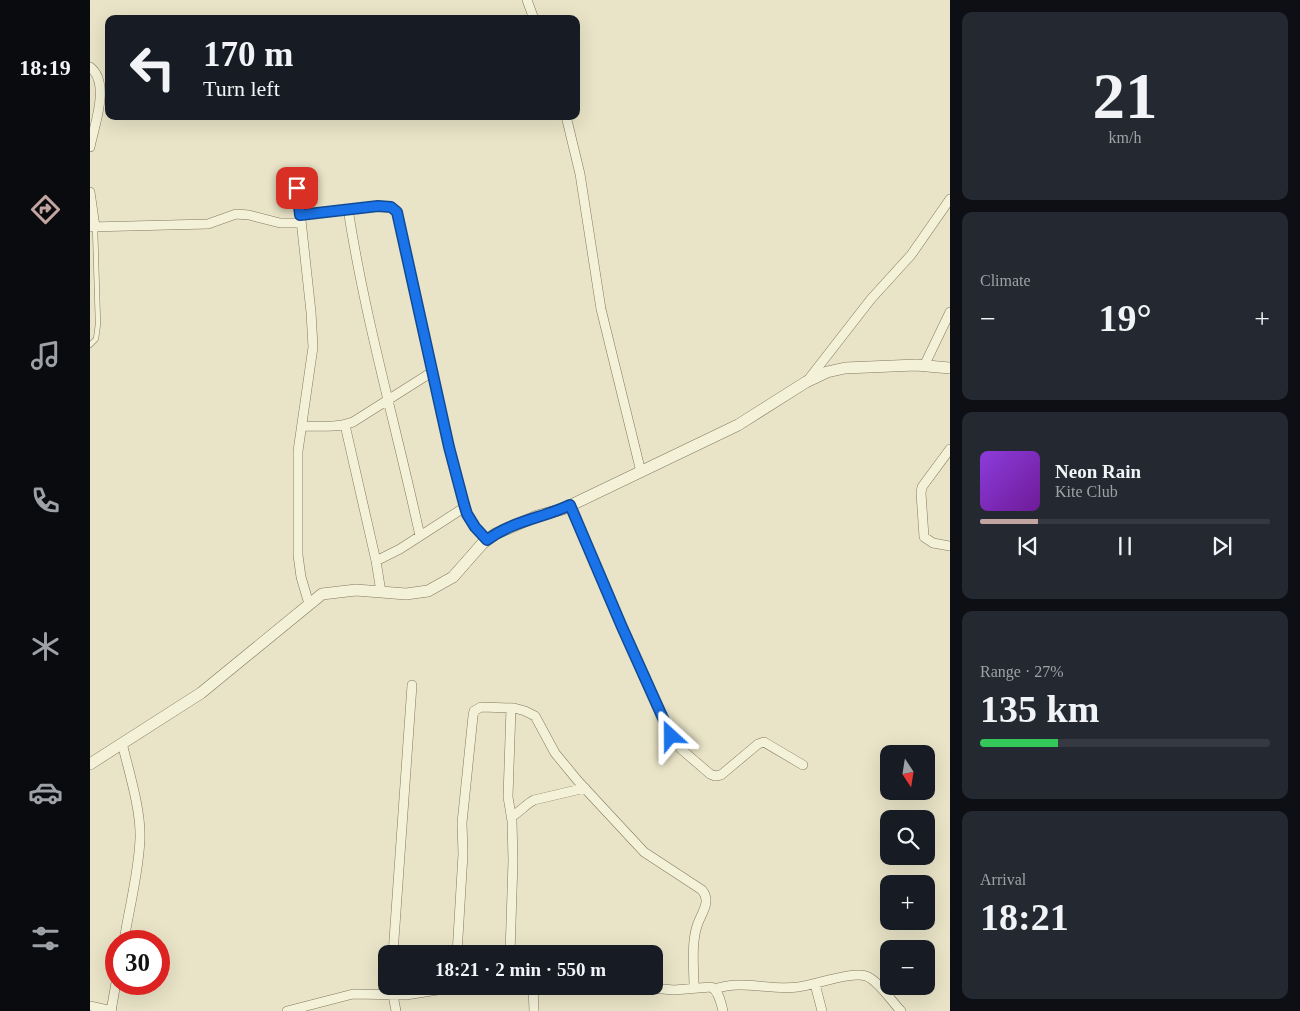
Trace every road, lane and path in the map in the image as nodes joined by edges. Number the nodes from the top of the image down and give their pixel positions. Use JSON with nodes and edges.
{"nodes":[{"id":1,"x":527,"y":0,"type":"edge"},
{"id":2,"x":533,"y":15,"type":"edge"},
{"id":3,"x":90,"y":68,"type":"edge"},
{"id":4,"x":104,"y":100,"type":"edge"},
{"id":5,"x":567,"y":120,"type":"edge"},
{"id":6,"x":90,"y":147,"type":"edge"},
{"id":7,"x":296,"y":174,"type":"dead end"},
{"id":8,"x":90,"y":192,"type":"edge"},
{"id":9,"x":950,"y":198,"type":"edge"},
{"id":10,"x":348,"y":209,"type":"junction"},
{"id":11,"x":947,"y":209,"type":"edge"},
{"id":12,"x":300,"y":219,"type":"junction"},
{"id":13,"x":92,"y":227,"type":"edge"},
{"id":14,"x":950,"y":312,"type":"edge"},
{"id":15,"x":90,"y":345,"type":"edge"},
{"id":16,"x":924,"y":366,"type":"junction"},
{"id":17,"x":950,"y":368,"type":"edge"},
{"id":18,"x":432,"y":372,"type":"junction"},
{"id":19,"x":806,"y":382,"type":"junction"},
{"id":20,"x":389,"y":400,"type":"junction"},
{"id":21,"x":345,"y":425,"type":"junction"},
{"id":22,"x":302,"y":426,"type":"junction"},
{"id":23,"x":950,"y":449,"type":"edge"},
{"id":24,"x":641,"y":472,"type":"junction"},
{"id":25,"x":570,"y":505,"type":"junction"},
{"id":26,"x":465,"y":507,"type":"junction"},
{"id":27,"x":420,"y":536,"type":"junction"},
{"id":28,"x":487,"y":540,"type":"junction"},
{"id":29,"x":950,"y":546,"type":"edge"},
{"id":30,"x":376,"y":561,"type":"junction"},
{"id":31,"x":381,"y":592,"type":"junction"},
{"id":32,"x":309,"y":604,"type":"junction"},
{"id":33,"x":412,"y":685,"type":"dead end"},
{"id":34,"x":511,"y":708,"type":"junction"},
{"id":35,"x":122,"y":743,"type":"junction"},
{"id":36,"x":90,"y":764,"type":"edge"},
{"id":37,"x":803,"y":765,"type":"dead end"},
{"id":38,"x":585,"y":788,"type":"junction"},
{"id":39,"x":511,"y":816,"type":"junction"},
{"id":40,"x":126,"y":930,"type":"edge"},
{"id":41,"x":393,"y":945,"type":"edge"},
{"id":42,"x":458,"y":945,"type":"edge"},
{"id":43,"x":510,"y":945,"type":"edge"},
{"id":44,"x":815,"y":984,"type":"junction"},
{"id":45,"x":663,"y":989,"type":"edge"},
{"id":46,"x":694,"y":989,"type":"junction"},
{"id":47,"x":715,"y":989,"type":"junction"},
{"id":48,"x":378,"y":993,"type":"edge"},
{"id":49,"x":114,"y":995,"type":"edge"},
{"id":50,"x":392,"y":995,"type":"edge"},
{"id":51,"x":533,"y":995,"type":"edge"},
{"id":52,"x":90,"y":1006,"type":"edge"},
{"id":53,"x":112,"y":1011,"type":"edge"},
{"id":54,"x":287,"y":1011,"type":"edge"},
{"id":55,"x":396,"y":1011,"type":"edge"},
{"id":56,"x":534,"y":1011,"type":"edge"},
{"id":57,"x":723,"y":1011,"type":"edge"},
{"id":58,"x":822,"y":1011,"type":"edge"},
{"id":59,"x":901,"y":1011,"type":"edge"}],
"edges":[{"from":1,"to":2,"type":"street"},
{"from":3,"to":4,"type":"street"},
{"from":4,"to":6,"type":"street"},
{"from":5,"to":24,"type":"street"},
{"from":7,"to":12,"type":"street"},
{"from":8,"to":13,"type":"street"},
{"from":9,"to":11,"type":"street"},
{"from":10,"to":12,"type":"street"},
{"from":10,"to":18,"type":"street"},
{"from":10,"to":20,"type":"street"},
{"from":11,"to":19,"type":"street"},
{"from":12,"to":13,"type":"street"},
{"from":12,"to":22,"type":"street"},
{"from":13,"to":15,"type":"lane"},
{"from":14,"to":16,"type":"street"},
{"from":16,"to":17,"type":"street"},
{"from":16,"to":19,"type":"street"},
{"from":18,"to":20,"type":"street"},
{"from":18,"to":26,"type":"street"},
{"from":19,"to":24,"type":"street"},
{"from":20,"to":21,"type":"street"},
{"from":20,"to":27,"type":"street"},
{"from":21,"to":22,"type":"street"},
{"from":21,"to":30,"type":"street"},
{"from":22,"to":32,"type":"street"},
{"from":23,"to":29,"type":"street"},
{"from":24,"to":25,"type":"street"},
{"from":25,"to":28,"type":"street"},
{"from":25,"to":37,"type":"street"},
{"from":26,"to":27,"type":"street"},
{"from":26,"to":28,"type":"street"},
{"from":27,"to":30,"type":"street"},
{"from":28,"to":31,"type":"street"},
{"from":30,"to":31,"type":"street"},
{"from":31,"to":32,"type":"street"},
{"from":32,"to":35,"type":"street"},
{"from":33,"to":41,"type":"street"},
{"from":34,"to":38,"type":"street"},
{"from":34,"to":39,"type":"street"},
{"from":34,"to":42,"type":"street"},
{"from":35,"to":36,"type":"street"},
{"from":35,"to":40,"type":"street"},
{"from":38,"to":39,"type":"street"},
{"from":38,"to":46,"type":"street"},
{"from":39,"to":43,"type":"street"},
{"from":44,"to":47,"type":"street"},
{"from":44,"to":58,"type":"street"},
{"from":44,"to":59,"type":"street"},
{"from":45,"to":46,"type":"street"},
{"from":46,"to":47,"type":"street"},
{"from":47,"to":57,"type":"street"},
{"from":48,"to":54,"type":"street"},
{"from":49,"to":53,"type":"street"},
{"from":50,"to":55,"type":"street"},
{"from":51,"to":56,"type":"street"},
{"from":52,"to":53,"type":"street"}]}
